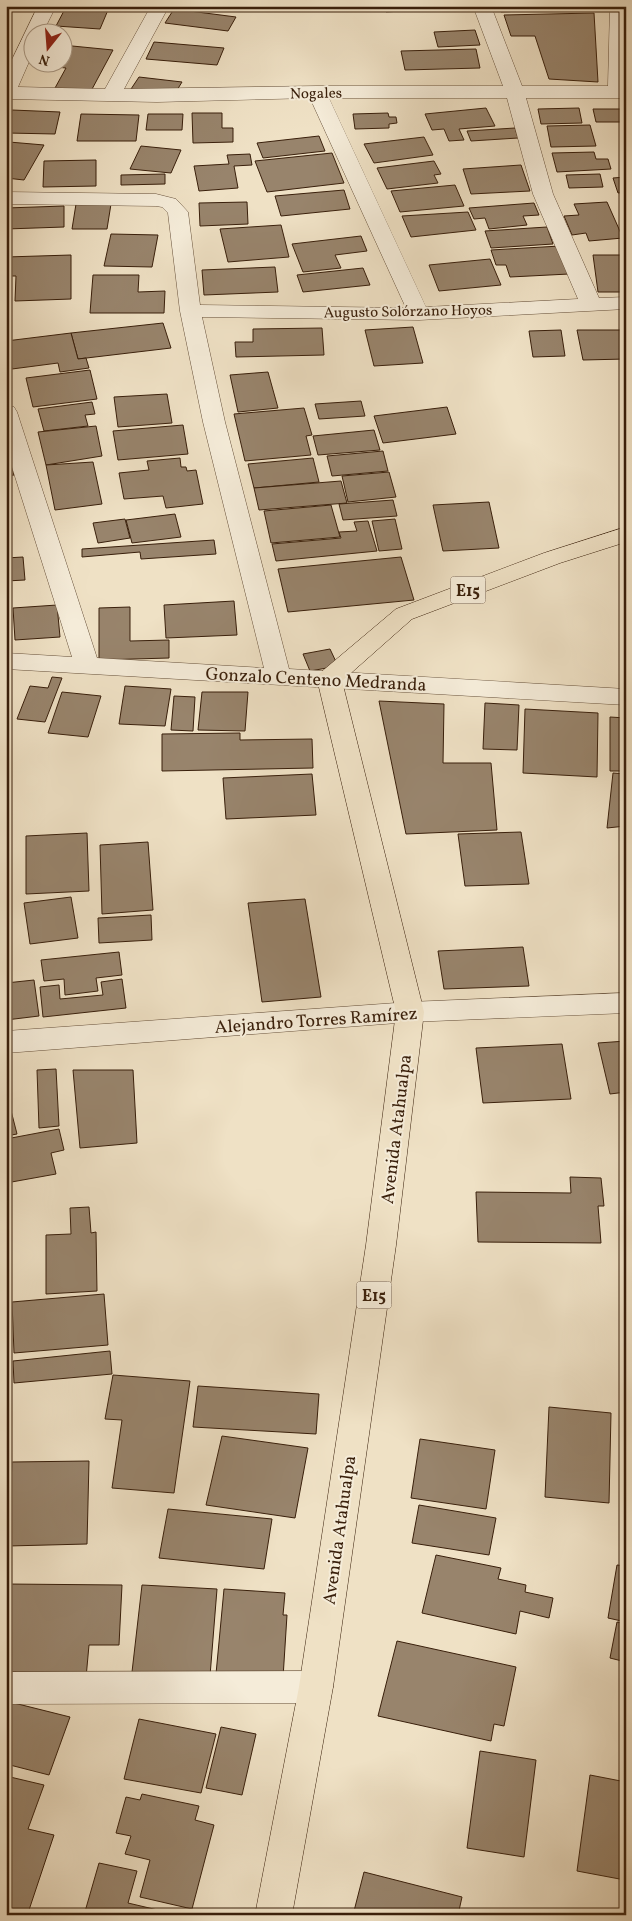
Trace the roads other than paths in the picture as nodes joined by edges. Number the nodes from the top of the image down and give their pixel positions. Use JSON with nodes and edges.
{"nodes":[{"id":1,"x":47,"y":6,"type":"edge"},
{"id":2,"x":160,"y":6,"type":"edge"},
{"id":3,"x":482,"y":6,"type":"edge"},
{"id":4,"x":619,"y":6,"type":"edge"},
{"id":5,"x":39,"y":22,"type":"edge"},
{"id":6,"x":22,"y":58,"type":"edge"},
{"id":7,"x":6,"y":92,"type":"edge"},
{"id":8,"x":317,"y":92,"type":"junction"},
{"id":9,"x":515,"y":92,"type":"junction"},
{"id":10,"x":622,"y":92,"type":"edge"},
{"id":11,"x":110,"y":96,"type":"junction"},
{"id":12,"x":6,"y":198,"type":"edge"},
{"id":13,"x":626,"y":303,"type":"edge"},
{"id":14,"x":591,"y":304,"type":"junction"},
{"id":15,"x":190,"y":311,"type":"junction"},
{"id":16,"x":419,"y":314,"type":"junction"},
{"id":17,"x":6,"y":412,"type":"edge"},
{"id":18,"x":626,"y":534,"type":"edge"},
{"id":19,"x":6,"y":661,"type":"edge"},
{"id":20,"x":87,"y":665,"type":"junction"},
{"id":21,"x":279,"y":678,"type":"junction"},
{"id":22,"x":329,"y":679,"type":"junction"},
{"id":23,"x":626,"y":697,"type":"edge"},
{"id":24,"x":626,"y":1002,"type":"edge"},
{"id":25,"x":410,"y":1012,"type":"junction"},
{"id":26,"x":6,"y":1042,"type":"edge"},
{"id":27,"x":316,"y":1687,"type":"junction"},
{"id":28,"x":6,"y":1688,"type":"edge"},
{"id":29,"x":273,"y":1915,"type":"edge"}],
"edges":[{"from":1,"to":5,"type":"street"},
{"from":2,"to":11,"type":"street"},
{"from":3,"to":9,"type":"street"},
{"from":4,"to":10,"type":"street"},
{"from":6,"to":7,"type":"street"},
{"from":7,"to":11,"type":"street","name":"Nogales"},
{"from":8,"to":9,"type":"street","name":"Nogales"},
{"from":8,"to":11,"type":"street","name":"Nogales"},
{"from":8,"to":16,"type":"street"},
{"from":9,"to":10,"type":"street","name":"Nogales"},
{"from":9,"to":14,"type":"street"},
{"from":12,"to":15,"type":"street"},
{"from":13,"to":14,"type":"street","name":"Augusto Solórzano Hoyos"},
{"from":14,"to":16,"type":"street","name":"Augusto Solórzano Hoyos"},
{"from":15,"to":16,"type":"street","name":"Augusto Solórzano Hoyos"},
{"from":15,"to":21,"type":"street"},
{"from":17,"to":20,"type":"street"},
{"from":18,"to":22,"type":"highway","number":"E15"},
{"from":19,"to":20,"type":"street","name":"Gonzalo Centeno Medranda"},
{"from":20,"to":21,"type":"street","name":"Gonzalo Centeno Medranda"},
{"from":21,"to":22,"type":"street","name":"Gonzalo Centeno Medranda"},
{"from":22,"to":23,"type":"street","name":"Gonzalo Centeno Medranda"},
{"from":22,"to":25,"type":"highway","name":"Avenida Atahualpa","number":"E15"},
{"from":24,"to":25,"type":"street","name":"Alejandro Torres Ramírez"},
{"from":25,"to":26,"type":"street","name":"Alejandro Torres Ramírez"},
{"from":25,"to":27,"type":"highway","name":"Avenida Atahualpa","number":"E15"},
{"from":27,"to":28,"type":"street"},
{"from":27,"to":29,"type":"highway","name":"Avenida Atahualpa","number":"E15"}]}
